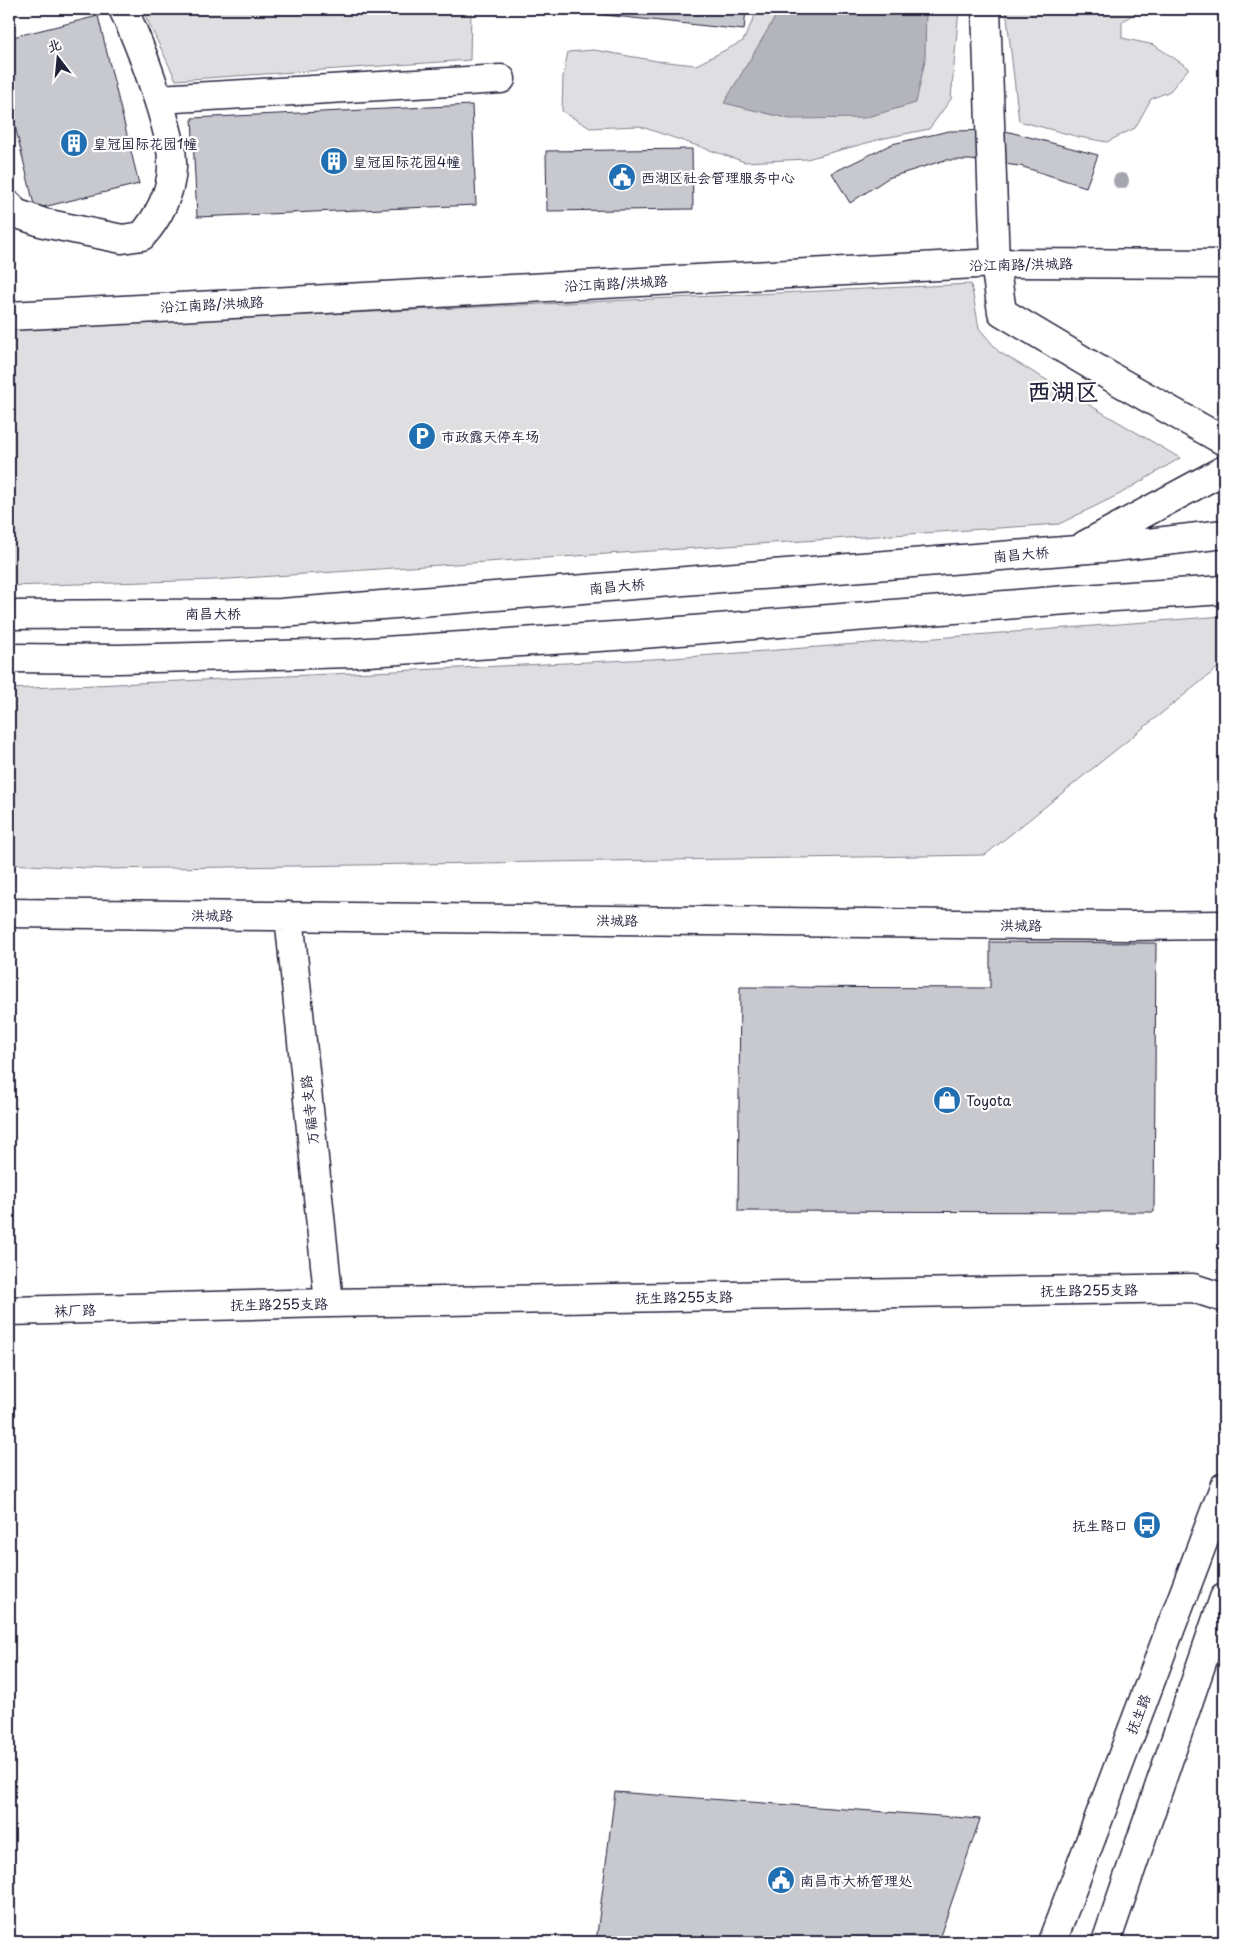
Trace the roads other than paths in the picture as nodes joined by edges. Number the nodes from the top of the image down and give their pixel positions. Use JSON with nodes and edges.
{"nodes":[{"id":1,"x":123,"y":9,"type":"edge"},
{"id":2,"x":986,"y":9,"type":"edge"},
{"id":3,"x":501,"y":79,"type":"dead end"},
{"id":4,"x":158,"y":100,"type":"junction"},
{"id":5,"x":9,"y":205,"type":"edge"},
{"id":6,"x":995,"y":263,"type":"junction"},
{"id":7,"x":1224,"y":264,"type":"edge"},
{"id":8,"x":9,"y":316,"type":"edge"},
{"id":9,"x":1224,"y":441,"type":"edge"},
{"id":10,"x":1224,"y":470,"type":"edge"},
{"id":11,"x":1224,"y":534,"type":"edge"},
{"id":12,"x":1076,"y":550,"type":"junction"},
{"id":13,"x":1212,"y":590,"type":"edge"},
{"id":14,"x":1224,"y":606,"type":"edge"},
{"id":15,"x":9,"y":615,"type":"edge"},
{"id":16,"x":9,"y":658,"type":"edge"},
{"id":17,"x":9,"y":912,"type":"edge"},
{"id":18,"x":289,"y":916,"type":"junction"},
{"id":19,"x":1224,"y":925,"type":"edge"},
{"id":20,"x":1224,"y":1298,"type":"edge"},
{"id":21,"x":329,"y":1303,"type":"junction"},
{"id":22,"x":142,"y":1308,"type":"joint"},
{"id":23,"x":9,"y":1311,"type":"edge"},
{"id":24,"x":1224,"y":1487,"type":"edge"},
{"id":25,"x":1224,"y":1598,"type":"edge"},
{"id":26,"x":1052,"y":1942,"type":"edge"},
{"id":27,"x":1106,"y":1942,"type":"edge"}],
"edges":[{"from":1,"to":4,"type":"main road"},
{"from":2,"to":6,"type":"main road"},
{"from":3,"to":4,"type":"main road"},
{"from":4,"to":5,"type":"main road"},
{"from":6,"to":7,"type":"main road","name":"沿江南路/洪城路"},
{"from":6,"to":8,"type":"main road","name":"沿江南路/洪城路"},
{"from":6,"to":9,"type":"main road"},
{"from":10,"to":12,"type":"main road"},
{"from":11,"to":12,"type":"main road","name":"南昌大桥"},
{"from":12,"to":15,"type":"main road","name":"南昌大桥"},
{"from":13,"to":14,"type":"main road"},
{"from":13,"to":16,"type":"main road"},
{"from":17,"to":18,"type":"main road","name":"洪城路"},
{"from":18,"to":19,"type":"main road","name":"洪城路"},
{"from":18,"to":21,"type":"main road","name":"万福寺支路"},
{"from":20,"to":21,"type":"main road","name":"抚生路255支路"},
{"from":21,"to":22,"type":"main road","name":"抚生路255支路"},
{"from":22,"to":23,"type":"main road","name":"袜厂路"},
{"from":24,"to":26,"type":"main road","name":"抚生路"},
{"from":25,"to":27,"type":"main road"}]}
